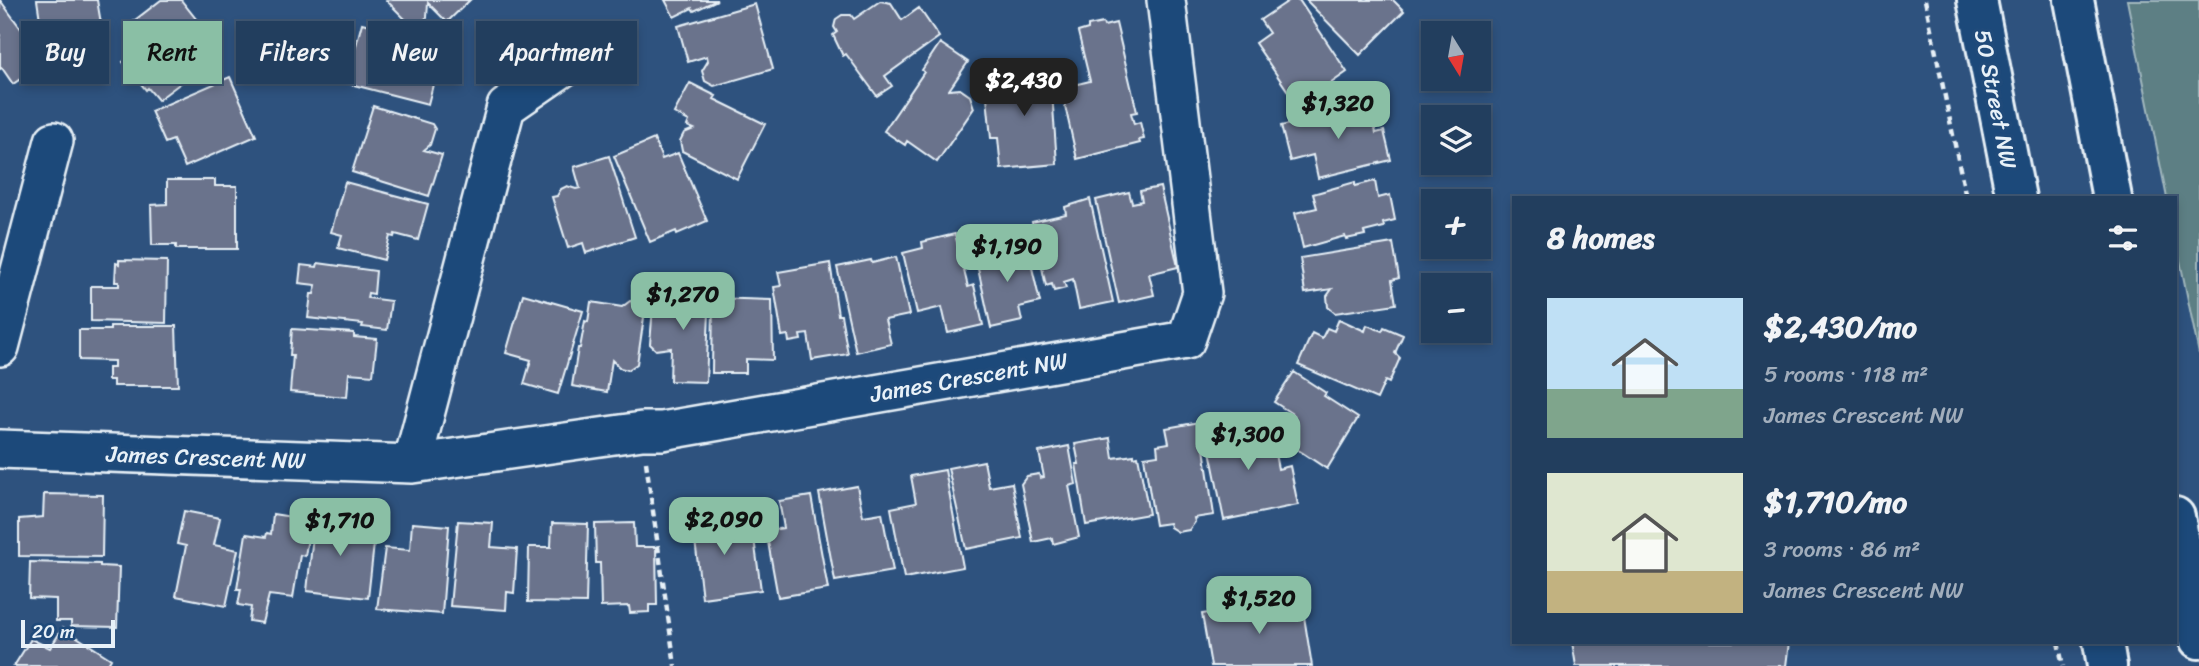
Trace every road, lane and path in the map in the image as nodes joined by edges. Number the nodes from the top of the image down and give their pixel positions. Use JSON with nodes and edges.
{"nodes":[{"id":1,"x":1166,"y":0,"type":"edge"},
{"id":2,"x":1925,"y":0,"type":"edge"},
{"id":3,"x":1976,"y":0,"type":"edge"},
{"id":4,"x":2074,"y":0,"type":"edge"},
{"id":5,"x":539,"y":84,"type":"edge"},
{"id":6,"x":54,"y":141,"type":"dead end"},
{"id":7,"x":1966,"y":196,"type":"edge"},
{"id":8,"x":2016,"y":196,"type":"edge"},
{"id":9,"x":2112,"y":196,"type":"edge"},
{"id":10,"x":0,"y":346,"type":"edge"},
{"id":11,"x":642,"y":431,"type":"junction"},
{"id":12,"x":0,"y":449,"type":"edge"},
{"id":13,"x":412,"y":464,"type":"junction"},
{"id":14,"x":2177,"y":527,"type":"edge"},
{"id":15,"x":2199,"y":639,"type":"edge"},
{"id":16,"x":2058,"y":644,"type":"edge"},
{"id":17,"x":2103,"y":644,"type":"edge"},
{"id":18,"x":675,"y":666,"type":"edge"},
{"id":19,"x":2063,"y":666,"type":"edge"},
{"id":20,"x":2107,"y":666,"type":"edge"}],
"edges":[{"from":1,"to":11,"type":"street","name":"James Crescent NW"},
{"from":2,"to":7,"type":"path"},
{"from":3,"to":8,"type":"main road","name":"50 Street NW"},
{"from":4,"to":9,"type":"main road"},
{"from":5,"to":13,"type":"street"},
{"from":6,"to":10,"type":"street"},
{"from":11,"to":13,"type":"street","name":"James Crescent NW"},
{"from":11,"to":18,"type":"path"},
{"from":12,"to":13,"type":"street","name":"James Crescent NW"},
{"from":14,"to":15,"type":"main road"},
{"from":16,"to":19,"type":"path"},
{"from":17,"to":20,"type":"main road"}]}
